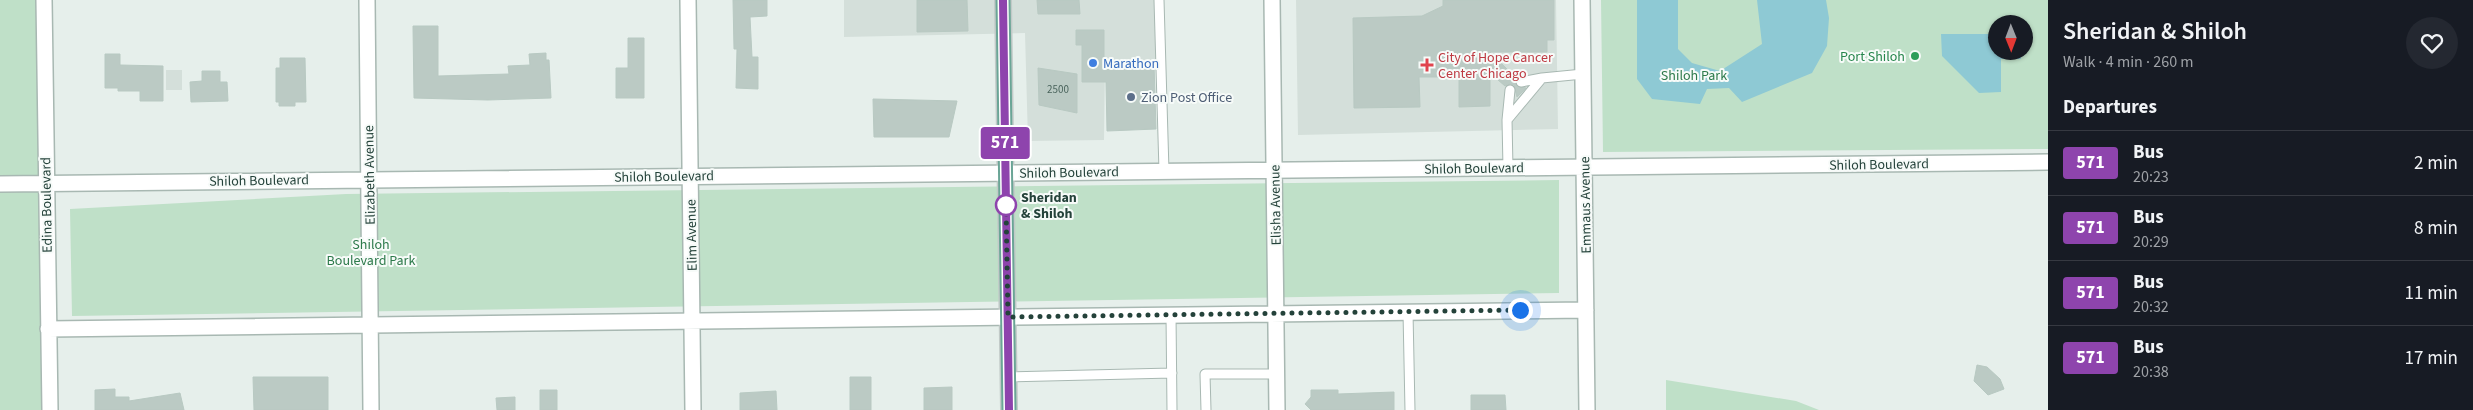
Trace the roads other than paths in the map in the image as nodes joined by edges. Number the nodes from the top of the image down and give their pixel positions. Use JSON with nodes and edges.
{"nodes":[{"id":1,"x":44,"y":0,"type":"edge"},
{"id":2,"x":367,"y":0,"type":"edge"},
{"id":3,"x":688,"y":0,"type":"edge"},
{"id":4,"x":1003,"y":0,"type":"edge"},
{"id":5,"x":1159,"y":0,"type":"edge"},
{"id":6,"x":1272,"y":0,"type":"edge"},
{"id":7,"x":1582,"y":0,"type":"edge"},
{"id":8,"x":1583,"y":74,"type":"junction"},
{"id":9,"x":1542,"y":78,"type":"junction"},
{"id":10,"x":1521,"y":82,"type":"dead end"},
{"id":11,"x":1510,"y":90,"type":"dead end"},
{"id":12,"x":1507,"y":120,"type":"junction"},
{"id":13,"x":2048,"y":162,"type":"edge"},
{"id":14,"x":1584,"y":167,"type":"junction"},
{"id":15,"x":1508,"y":168,"type":"junction"},
{"id":16,"x":1274,"y":170,"type":"junction"},
{"id":17,"x":1164,"y":171,"type":"junction"},
{"id":18,"x":1006,"y":173,"type":"junction"},
{"id":19,"x":690,"y":176,"type":"junction"},
{"id":20,"x":369,"y":179,"type":"junction"},
{"id":21,"x":46,"y":183,"type":"junction"},
{"id":22,"x":0,"y":184,"type":"edge"},
{"id":23,"x":1586,"y":310,"type":"junction"},
{"id":24,"x":1408,"y":312,"type":"junction"},
{"id":25,"x":1276,"y":314,"type":"junction"},
{"id":26,"x":1172,"y":315,"type":"junction"},
{"id":27,"x":1008,"y":317,"type":"junction"},
{"id":28,"x":692,"y":321,"type":"junction"},
{"id":29,"x":370,"y":325,"type":"junction"},
{"id":30,"x":48,"y":329,"type":"junction"},
{"id":31,"x":1172,"y":373,"type":"junction"},
{"id":32,"x":1277,"y":374,"type":"junction"},
{"id":33,"x":1008,"y":377,"type":"junction"},
{"id":34,"x":50,"y":410,"type":"edge"},
{"id":35,"x":371,"y":410,"type":"edge"},
{"id":36,"x":693,"y":410,"type":"edge"},
{"id":37,"x":1009,"y":410,"type":"edge"},
{"id":38,"x":1172,"y":410,"type":"edge"},
{"id":39,"x":1206,"y":410,"type":"edge"},
{"id":40,"x":1277,"y":410,"type":"edge"},
{"id":41,"x":1410,"y":410,"type":"edge"},
{"id":42,"x":1587,"y":410,"type":"edge"}],
"edges":[{"from":1,"to":21,"type":"street","name":"Edina Boulevard"},
{"from":2,"to":20,"type":"street","name":"Elizabeth Avenue"},
{"from":3,"to":19,"type":"street","name":"Elim Avenue"},
{"from":4,"to":18,"type":"main road"},
{"from":5,"to":17,"type":"lane"},
{"from":6,"to":16,"type":"street","name":"Elisha Avenue"},
{"from":7,"to":8,"type":"street","name":"Emmaus Avenue"},
{"from":8,"to":9,"type":"lane"},
{"from":8,"to":14,"type":"street","name":"Emmaus Avenue"},
{"from":9,"to":10,"type":"lane"},
{"from":9,"to":12,"type":"lane"},
{"from":11,"to":12,"type":"lane"},
{"from":12,"to":15,"type":"lane"},
{"from":13,"to":14,"type":"street","name":"Shiloh Boulevard"},
{"from":14,"to":15,"type":"street","name":"Shiloh Boulevard"},
{"from":14,"to":23,"type":"street","name":"Emmaus Avenue"},
{"from":15,"to":16,"type":"street","name":"Shiloh Boulevard"},
{"from":16,"to":17,"type":"street","name":"Shiloh Boulevard"},
{"from":16,"to":25,"type":"street","name":"Elisha Avenue"},
{"from":17,"to":18,"type":"street","name":"Shiloh Boulevard"},
{"from":18,"to":19,"type":"street","name":"Shiloh Boulevard"},
{"from":18,"to":27,"type":"main road"},
{"from":19,"to":20,"type":"street","name":"Shiloh Boulevard"},
{"from":19,"to":28,"type":"street","name":"Elim Avenue"},
{"from":20,"to":21,"type":"street","name":"Shiloh Boulevard"},
{"from":20,"to":29,"type":"street","name":"Elizabeth Avenue"},
{"from":21,"to":22,"type":"street","name":"Shiloh Boulevard"},
{"from":21,"to":30,"type":"street","name":"Edina Boulevard"},
{"from":23,"to":24,"type":"street"},
{"from":23,"to":42,"type":"street","name":"Emmaus Avenue"},
{"from":24,"to":25,"type":"street"},
{"from":24,"to":41,"type":"lane"},
{"from":25,"to":26,"type":"street"},
{"from":25,"to":32,"type":"street","name":"Elisha Avenue"},
{"from":26,"to":27,"type":"street"},
{"from":26,"to":31,"type":"lane"},
{"from":27,"to":28,"type":"street"},
{"from":27,"to":33,"type":"main road"},
{"from":28,"to":29,"type":"street"},
{"from":28,"to":36,"type":"street","name":"Elim Avenue"},
{"from":29,"to":30,"type":"street"},
{"from":29,"to":35,"type":"street","name":"Elizabeth Avenue"},
{"from":30,"to":34,"type":"street","name":"Edina Boulevard"},
{"from":31,"to":33,"type":"lane"},
{"from":31,"to":38,"type":"lane"},
{"from":32,"to":39,"type":"lane"},
{"from":32,"to":40,"type":"street","name":"Elisha Avenue"},
{"from":33,"to":37,"type":"main road"}]}
